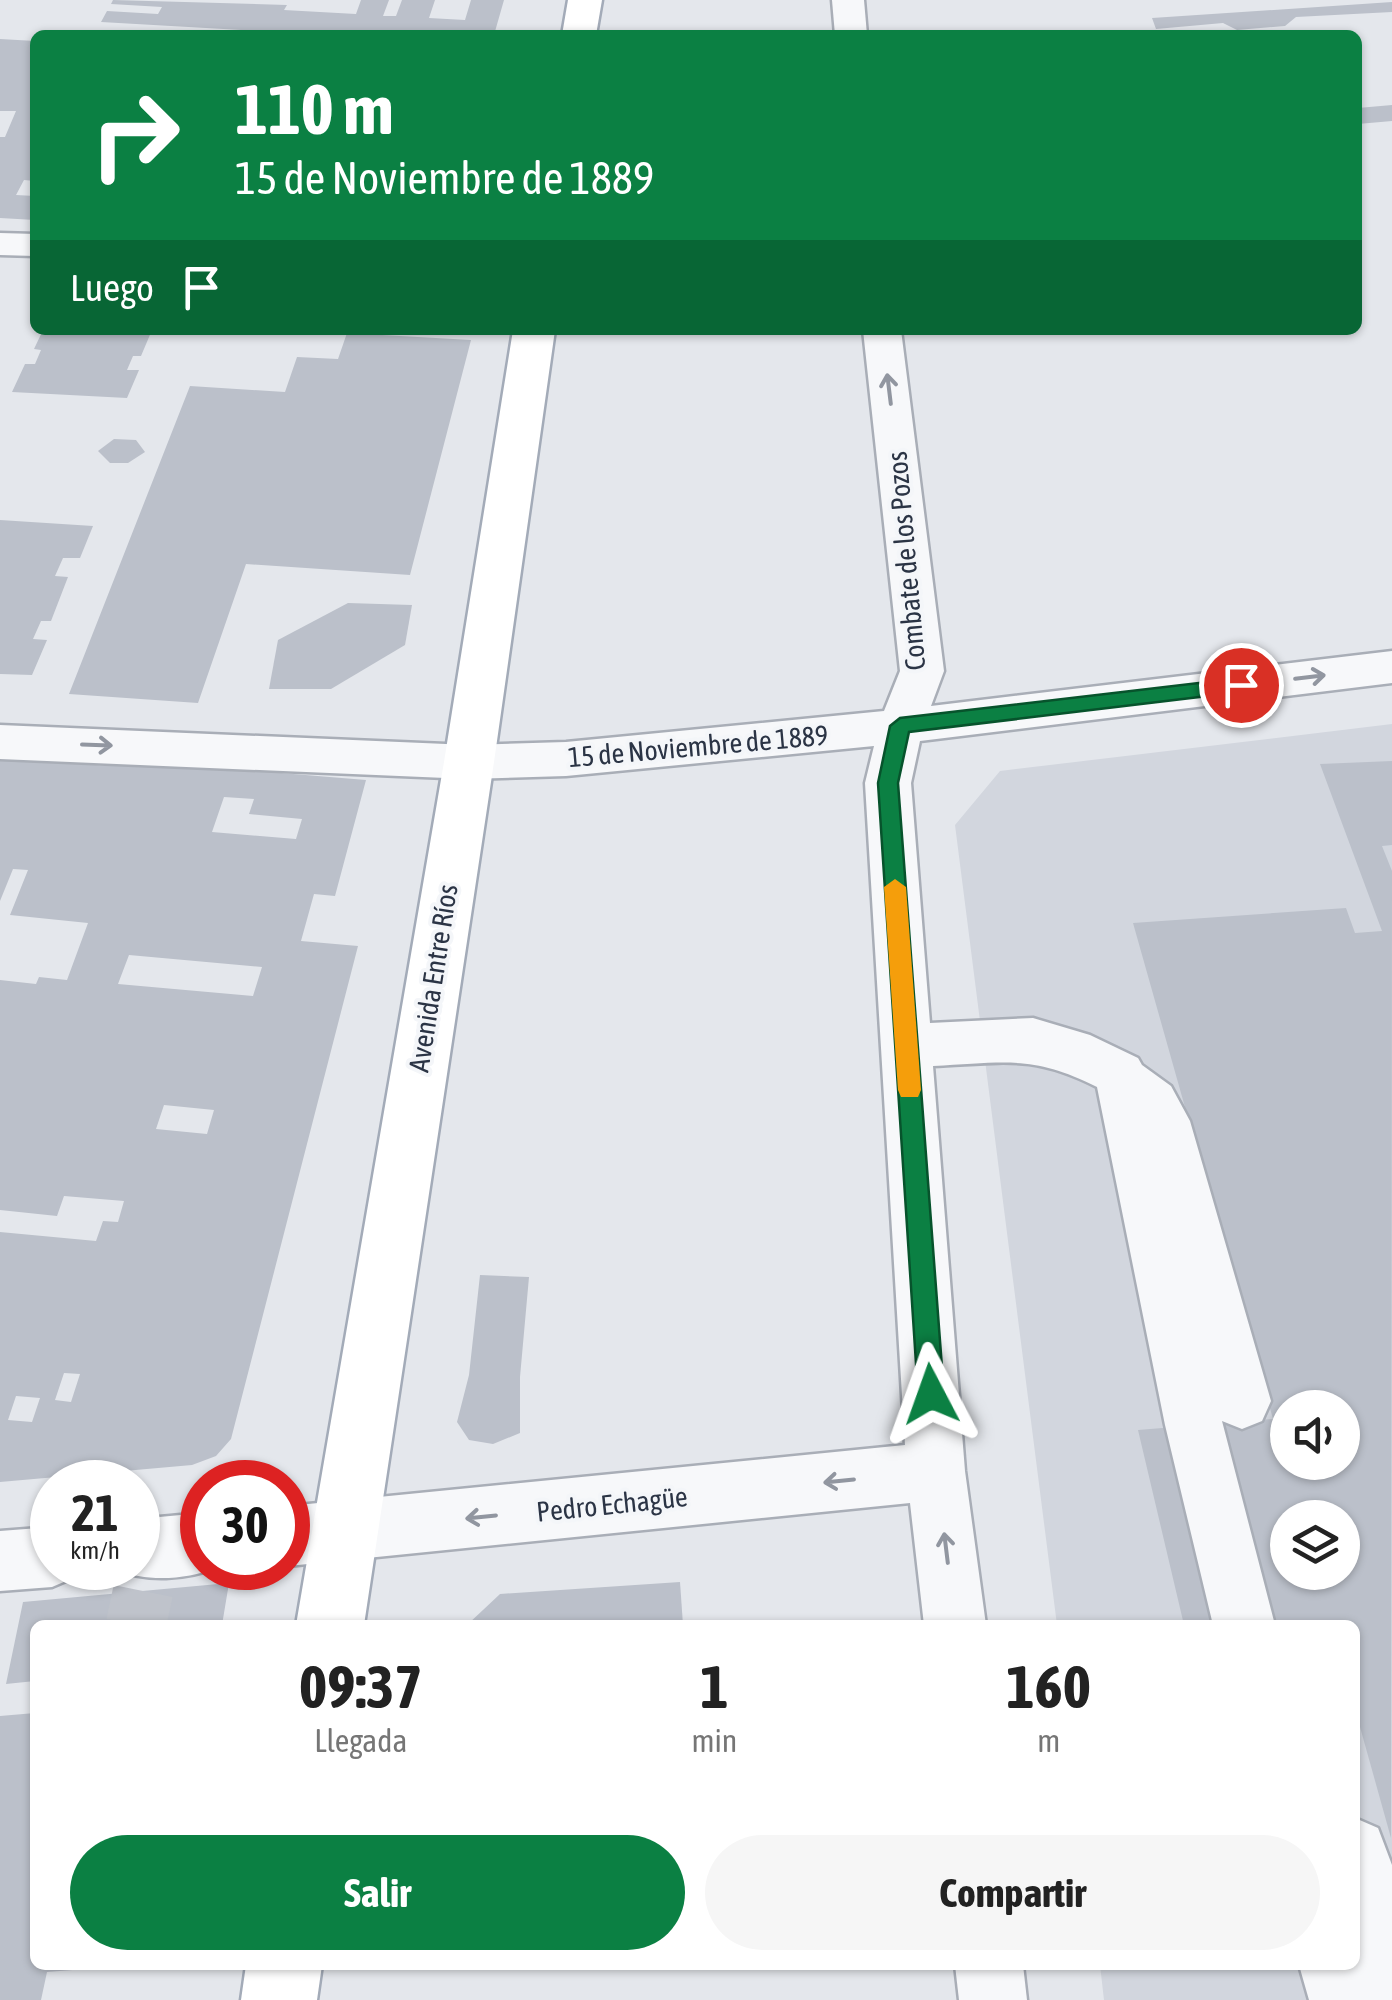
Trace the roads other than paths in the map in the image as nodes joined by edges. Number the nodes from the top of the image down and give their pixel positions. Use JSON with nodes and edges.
{"nodes":[{"id":1,"x":584,"y":0,"type":"edge"},
{"id":2,"x":848,"y":0,"type":"edge"},
{"id":3,"x":580,"y":30,"type":"edge"},
{"id":4,"x":851,"y":30,"type":"edge"},
{"id":5,"x":0,"y":244,"type":"edge"},
{"id":6,"x":30,"y":245,"type":"edge"},
{"id":7,"x":533,"y":335,"type":"edge"},
{"id":8,"x":883,"y":335,"type":"edge"},
{"id":9,"x":1392,"y":667,"type":"edge"},
{"id":10,"x":900,"y":726,"type":"junction"},
{"id":11,"x":0,"y":742,"type":"edge"},
{"id":12,"x":469,"y":762,"type":"junction"},
{"id":13,"x":906,"y":1046,"type":"junction"},
{"id":14,"x":1120,"y":1074,"type":"junction"},
{"id":15,"x":1242,"y":1401,"type":"dead end"},
{"id":16,"x":936,"y":1470,"type":"junction"},
{"id":17,"x":315,"y":1534,"type":"edge"},
{"id":18,"x":30,"y":1558,"type":"edge"},
{"id":19,"x":0,"y":1561,"type":"edge"},
{"id":20,"x":329,"y":1620,"type":"edge"},
{"id":21,"x":954,"y":1620,"type":"edge"},
{"id":22,"x":1243,"y":1620,"type":"edge"},
{"id":23,"x":1360,"y":1869,"type":"edge"},
{"id":24,"x":283,"y":1970,"type":"edge"},
{"id":25,"x":989,"y":1970,"type":"edge"},
{"id":26,"x":1334,"y":1970,"type":"edge"},
{"id":27,"x":1392,"y":1982,"type":"edge"},
{"id":28,"x":279,"y":2000,"type":"edge"},
{"id":29,"x":992,"y":2000,"type":"edge"},
{"id":30,"x":1342,"y":2000,"type":"edge"}],
"edges":[{"from":1,"to":3,"type":"main road"},
{"from":2,"to":4,"type":"street"},
{"from":5,"to":6,"type":"street"},
{"from":7,"to":12,"type":"main road","name":"Avenida Entre Ríos"},
{"from":10,"to":8,"type":"street","name":"Combate de los Pozos","one_way":true},
{"from":10,"to":9,"type":"street","name":"15 de Noviembre de 1889","one_way":true},
{"from":10,"to":12,"type":"street","name":"15 de Noviembre de 1889"},
{"from":10,"to":13,"type":"street","name":"Combate de los Pozos"},
{"from":11,"to":12,"type":"street","name":"15 de Noviembre de 1889","one_way":true},
{"from":12,"to":17,"type":"main road","name":"Avenida Entre Ríos"},
{"from":13,"to":14,"type":"street"},
{"from":13,"to":16,"type":"street","name":"Combate de los Pozos"},
{"from":14,"to":15,"type":"street"},
{"from":14,"to":22,"type":"street"},
{"from":16,"to":17,"type":"street","name":"Pedro Echagüe","one_way":true},
{"from":21,"to":16,"type":"street","name":"Combate de los Pozos","one_way":true},
{"from":17,"to":20,"type":"main road","name":"Avenida Entre Ríos"},
{"from":18,"to":19,"type":"street"},
{"from":23,"to":27,"type":"street"},
{"from":24,"to":28,"type":"main road"},
{"from":25,"to":29,"type":"street"},
{"from":26,"to":30,"type":"street"}]}
